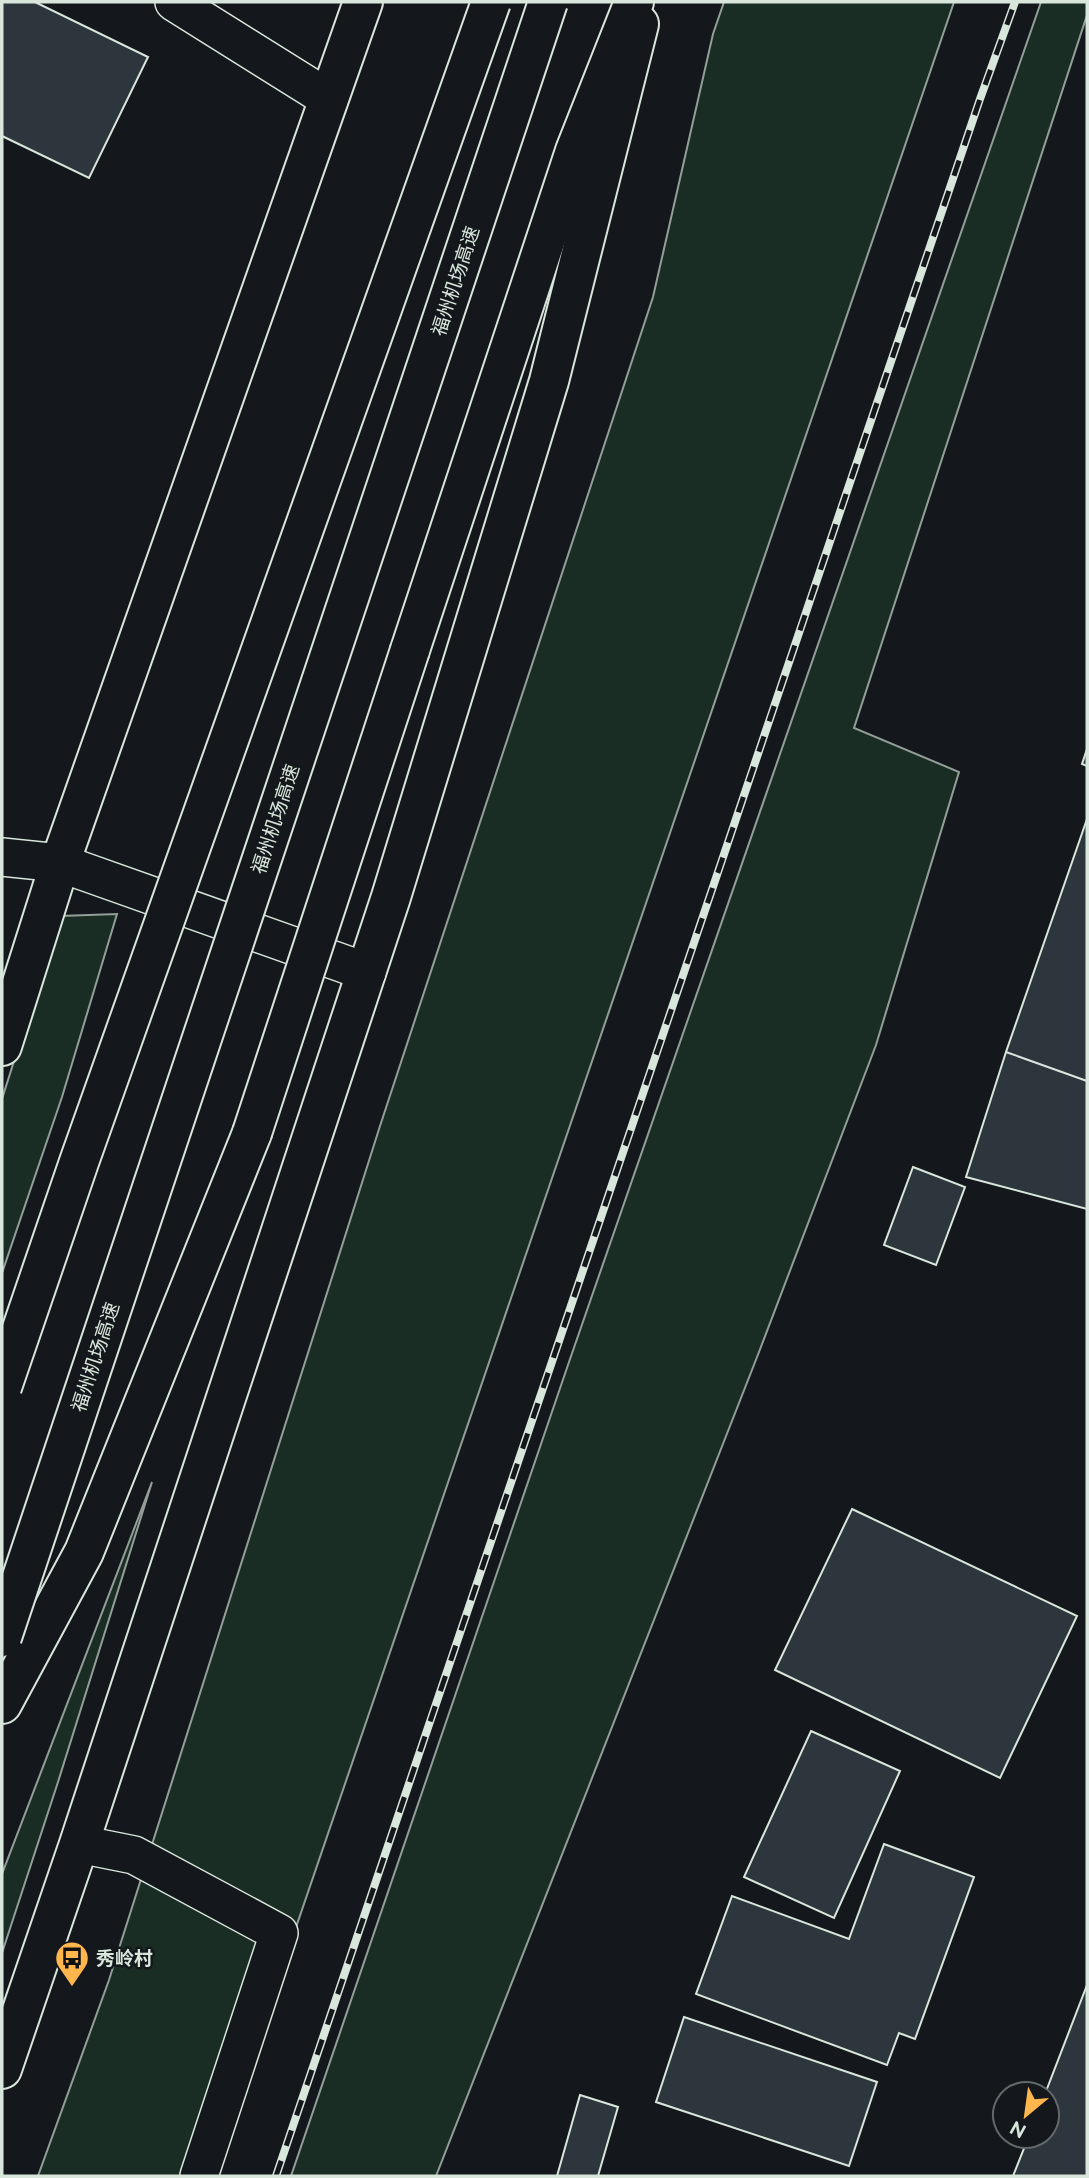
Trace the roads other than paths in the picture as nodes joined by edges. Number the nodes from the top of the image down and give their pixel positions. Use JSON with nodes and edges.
{"nodes":[{"id":1,"x":174,"y":2,"type":"edge"},
{"id":2,"x":363,"y":2,"type":"edge"},
{"id":3,"x":491,"y":2,"type":"edge"},
{"id":4,"x":548,"y":2,"type":"edge"},
{"id":5,"x":634,"y":2,"type":"edge"},
{"id":6,"x":644,"y":2,"type":"edge"},
{"id":7,"x":329,"y":99,"type":"junction"},
{"id":8,"x":2,"y":857,"type":"edge"},
{"id":9,"x":60,"y":863,"type":"junction"},
{"id":10,"x":367,"y":972,"type":"junction"},
{"id":11,"x":2,"y":1046,"type":"edge"},
{"id":12,"x":2,"y":1387,"type":"edge"},
{"id":13,"x":2,"y":1637,"type":"edge"},
{"id":14,"x":2,"y":1704,"type":"edge"},
{"id":15,"x":79,"y":1843,"type":"junction"},
{"id":16,"x":2,"y":2069,"type":"edge"},
{"id":17,"x":199,"y":2176,"type":"edge"}],
"edges":[{"from":1,"to":7,"type":"street"},
{"from":2,"to":7,"type":"main road"},
{"from":3,"to":12,"type":"main road","bridge":true},
{"from":4,"to":13,"type":"main road","name":"福州机场高速","bridge":true},
{"from":5,"to":14,"type":"main road","bridge":true},
{"from":6,"to":10,"type":"main road"},
{"from":7,"to":9,"type":"main road"},
{"from":8,"to":9,"type":"street"},
{"from":9,"to":10,"type":"street"},
{"from":9,"to":11,"type":"main road"},
{"from":10,"to":15,"type":"main road"},
{"from":15,"to":16,"type":"main road"},
{"from":15,"to":17,"type":"street"}]}
